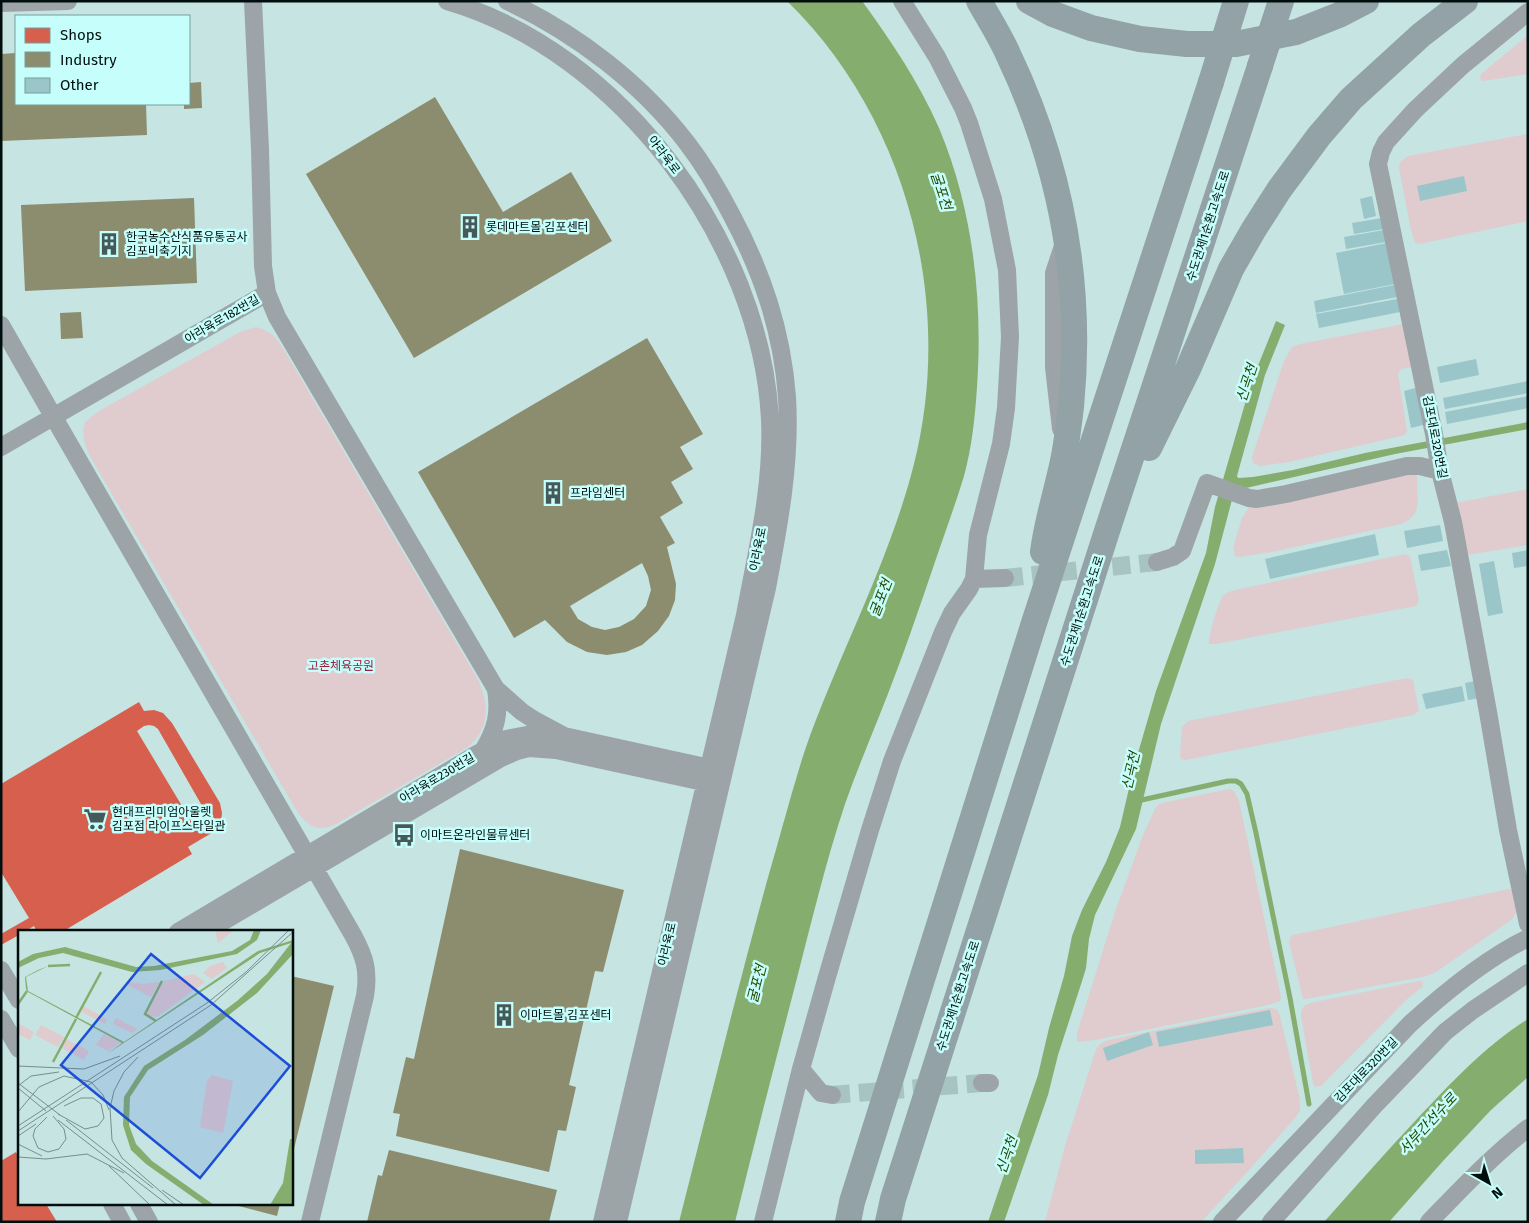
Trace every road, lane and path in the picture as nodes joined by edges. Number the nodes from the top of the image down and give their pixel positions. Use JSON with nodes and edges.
{"nodes":[{"id":1,"x":68,"y":1,"type":"edge"},
{"id":2,"x":253,"y":1,"type":"edge"},
{"id":3,"x":447,"y":1,"type":"edge"},
{"id":4,"x":508,"y":1,"type":"edge"},
{"id":5,"x":902,"y":1,"type":"edge"},
{"id":6,"x":979,"y":1,"type":"edge"},
{"id":7,"x":1029,"y":1,"type":"edge"},
{"id":8,"x":1229,"y":1,"type":"edge"},
{"id":9,"x":1236,"y":1,"type":"edge"},
{"id":10,"x":1281,"y":1,"type":"edge"},
{"id":11,"x":1366,"y":1,"type":"edge"},
{"id":12,"x":1443,"y":1,"type":"edge"},
{"id":13,"x":1465,"y":1,"type":"edge"},
{"id":14,"x":1,"y":4,"type":"edge"},
{"id":15,"x":1528,"y":12,"type":"edge"},
{"id":16,"x":1224,"y":40,"type":"junction"},
{"id":17,"x":1351,"y":99,"type":"junction"},
{"id":18,"x":267,"y":293,"type":"junction"},
{"id":19,"x":1,"y":325,"type":"edge"},
{"id":20,"x":53,"y":416,"type":"junction"},
{"id":21,"x":1,"y":446,"type":"edge"},
{"id":22,"x":1440,"y":471,"type":"junction"},
{"id":23,"x":1106,"y":534,"type":"junction"},
{"id":24,"x":1157,"y":562,"type":"tunnel mouth"},
{"id":25,"x":1005,"y":578,"type":"tunnel mouth"},
{"id":26,"x":974,"y":579,"type":"junction"},
{"id":27,"x":1034,"y":623,"type":"junction"},
{"id":28,"x":496,"y":689,"type":"junction"},
{"id":29,"x":564,"y":736,"type":"junction"},
{"id":30,"x":483,"y":751,"type":"junction"},
{"id":31,"x":715,"y":777,"type":"junction"},
{"id":32,"x":310,"y":862,"type":"junction"},
{"id":33,"x":1528,"y":924,"type":"edge"},
{"id":34,"x":182,"y":930,"type":"edge"},
{"id":35,"x":208,"y":930,"type":"edge"},
{"id":36,"x":1528,"y":938,"type":"edge"},
{"id":37,"x":1,"y":970,"type":"edge"},
{"id":38,"x":1528,"y":973,"type":"edge"},
{"id":39,"x":18,"y":998,"type":"edge"},
{"id":40,"x":1,"y":1019,"type":"edge"},
{"id":41,"x":14,"y":1038,"type":"edge"},
{"id":42,"x":801,"y":1069,"type":"junction"},
{"id":43,"x":832,"y":1095,"type":"tunnel mouth"},
{"id":44,"x":1528,"y":1128,"type":"edge"},
{"id":45,"x":113,"y":1206,"type":"edge"},
{"id":46,"x":140,"y":1206,"type":"edge"},
{"id":47,"x":122,"y":1222,"type":"edge"},
{"id":48,"x":149,"y":1222,"type":"edge"},
{"id":49,"x":310,"y":1222,"type":"edge"},
{"id":50,"x":602,"y":1222,"type":"edge"},
{"id":51,"x":618,"y":1222,"type":"edge"},
{"id":52,"x":763,"y":1222,"type":"edge"},
{"id":53,"x":848,"y":1222,"type":"edge"},
{"id":54,"x":888,"y":1222,"type":"edge"},
{"id":55,"x":1222,"y":1222,"type":"edge"},
{"id":56,"x":1271,"y":1222,"type":"edge"},
{"id":57,"x":1430,"y":1222,"type":"edge"}],
"edges":[{"from":1,"to":14,"type":"street"},
{"from":2,"to":18,"type":"street","name":"아라육로182번길"},
{"from":3,"to":31,"type":"street","name":"아라육로"},
{"from":4,"to":31,"type":"street","name":"아라육로"},
{"from":5,"to":26,"type":"street"},
{"from":6,"to":27,"type":"highway"},
{"from":7,"to":11,"type":"highway"},
{"from":8,"to":16,"type":"highway"},
{"from":9,"to":16,"type":"highway"},
{"from":10,"to":23,"type":"highway","name":"수도권제1순환고속도로","bridge":true},
{"from":12,"to":17,"type":"highway"},
{"from":13,"to":17,"type":"highway"},
{"from":15,"to":22,"type":"street","name":"김포대로320번길"},
{"from":16,"to":27,"type":"highway","bridge":true},
{"from":17,"to":23,"type":"highway"},
{"from":18,"to":20,"type":"street","name":"아라육로182번길"},
{"from":18,"to":28,"type":"street"},
{"from":19,"to":20,"type":"street"},
{"from":20,"to":21,"type":"street","name":"아라육로182번길"},
{"from":20,"to":32,"type":"street"},
{"from":22,"to":24,"type":"street"},
{"from":22,"to":33,"type":"street","name":"김포대로320번길"},
{"from":23,"to":54,"type":"highway","name":"수도권제1순환고속도로"},
{"from":25,"to":26,"type":"street"},
{"from":26,"to":42,"type":"street"},
{"from":27,"to":53,"type":"highway"},
{"from":28,"to":29,"type":"street"},
{"from":28,"to":30,"type":"street"},
{"from":29,"to":30,"type":"street","name":"아라육로230번길"},
{"from":29,"to":31,"type":"street","name":"아라육로230번길"},
{"from":30,"to":32,"type":"street","name":"아라육로230번길"},
{"from":31,"to":32,"type":"street","name":"아라육로230번길"},
{"from":31,"to":50,"type":"street","name":"아라육로"},
{"from":31,"to":51,"type":"street","name":"아라육로"},
{"from":32,"to":34,"type":"street","name":"아라육로230번길"},
{"from":32,"to":35,"type":"street","name":"아라육로230번길"},
{"from":32,"to":49,"type":"street"},
{"from":36,"to":55,"type":"street","name":"김포대로320번길"},
{"from":37,"to":39,"type":"street"},
{"from":38,"to":56,"type":"street"},
{"from":40,"to":41,"type":"street"},
{"from":42,"to":43,"type":"street"},
{"from":42,"to":52,"type":"street"},
{"from":44,"to":57,"type":"street"},
{"from":45,"to":47,"type":"street"},
{"from":46,"to":48,"type":"street"}]}
